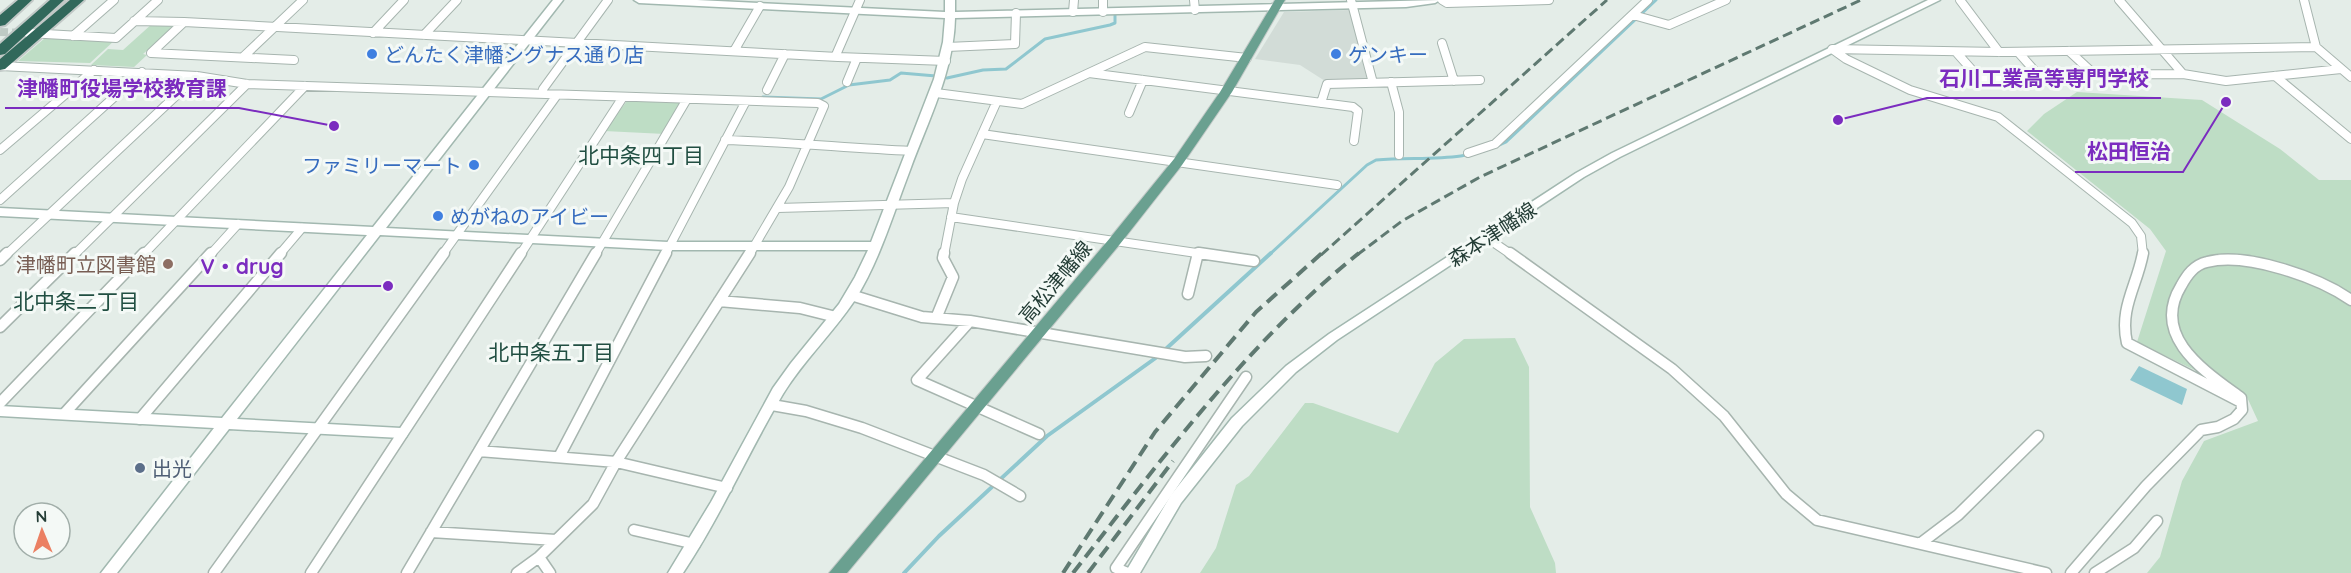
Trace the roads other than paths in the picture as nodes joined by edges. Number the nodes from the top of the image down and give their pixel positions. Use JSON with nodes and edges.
{"nodes":[{"id":1,"x":26,"y":0,"type":"edge"},
{"id":2,"x":46,"y":0,"type":"edge"},
{"id":3,"x":58,"y":0,"type":"edge"},
{"id":4,"x":78,"y":0,"type":"edge"},
{"id":5,"x":114,"y":0,"type":"edge"},
{"id":6,"x":158,"y":0,"type":"edge"},
{"id":7,"x":303,"y":0,"type":"edge"},
{"id":8,"x":404,"y":0,"type":"edge"},
{"id":9,"x":456,"y":0,"type":"edge"},
{"id":10,"x":558,"y":0,"type":"edge"},
{"id":11,"x":608,"y":0,"type":"edge"},
{"id":12,"x":639,"y":0,"type":"edge"},
{"id":13,"x":860,"y":0,"type":"edge"},
{"id":14,"x":950,"y":0,"type":"edge"},
{"id":15,"x":1074,"y":0,"type":"edge"},
{"id":16,"x":1103,"y":0,"type":"edge"},
{"id":17,"x":1435,"y":0,"type":"edge"},
{"id":18,"x":1442,"y":0,"type":"edge"},
{"id":19,"x":1549,"y":0,"type":"edge"},
{"id":20,"x":1648,"y":0,"type":"edge"},
{"id":21,"x":1726,"y":0,"type":"edge"},
{"id":22,"x":1935,"y":0,"type":"edge"},
{"id":23,"x":1960,"y":0,"type":"edge"},
{"id":24,"x":2119,"y":0,"type":"edge"},
{"id":25,"x":2304,"y":0,"type":"edge"},
{"id":26,"x":1352,"y":3,"type":"edge"},
{"id":27,"x":1278,"y":4,"type":"edge"},
{"id":28,"x":1195,"y":5,"type":"edge"},
{"id":29,"x":760,"y":6,"type":"junction"},
{"id":30,"x":855,"y":11,"type":"junction"},
{"id":31,"x":1073,"y":12,"type":"junction"},
{"id":32,"x":1103,"y":12,"type":"junction"},
{"id":33,"x":1016,"y":14,"type":"junction"},
{"id":34,"x":950,"y":15,"type":"junction"},
{"id":35,"x":1637,"y":17,"type":"dead end"},
{"id":36,"x":134,"y":21,"type":"junction"},
{"id":37,"x":184,"y":22,"type":"junction"},
{"id":38,"x":275,"y":27,"type":"junction"},
{"id":39,"x":2,"y":32,"type":"edge"},
{"id":40,"x":373,"y":33,"type":"junction"},
{"id":41,"x":33,"y":34,"type":"junction"},
{"id":42,"x":424,"y":35,"type":"junction"},
{"id":43,"x":74,"y":36,"type":"junction"},
{"id":44,"x":526,"y":41,"type":"junction"},
{"id":45,"x":576,"y":43,"type":"junction"},
{"id":46,"x":1442,"y":43,"type":"dead end"},
{"id":47,"x":947,"y":47,"type":"junction"},
{"id":48,"x":2316,"y":47,"type":"junction"},
{"id":49,"x":1832,"y":49,"type":"junction"},
{"id":50,"x":2163,"y":50,"type":"junction"},
{"id":51,"x":0,"y":51,"type":"edge"},
{"id":52,"x":735,"y":51,"type":"junction"},
{"id":53,"x":2069,"y":51,"type":"junction"},
{"id":54,"x":1956,"y":52,"type":"junction"},
{"id":55,"x":1998,"y":52,"type":"junction"},
{"id":56,"x":2018,"y":52,"type":"junction"},
{"id":57,"x":785,"y":54,"type":"junction"},
{"id":58,"x":243,"y":57,"type":"junction"},
{"id":59,"x":838,"y":57,"type":"junction"},
{"id":60,"x":856,"y":58,"type":"junction"},
{"id":61,"x":1247,"y":58,"type":"junction"},
{"id":62,"x":294,"y":60,"type":"dead end"},
{"id":63,"x":946,"y":62,"type":"junction"},
{"id":64,"x":0,"y":66,"type":"edge"},
{"id":65,"x":2341,"y":69,"type":"junction"},
{"id":66,"x":94,"y":70,"type":"junction"},
{"id":67,"x":142,"y":72,"type":"junction"},
{"id":68,"x":1089,"y":73,"type":"junction"},
{"id":69,"x":2183,"y":74,"type":"junction"},
{"id":70,"x":2095,"y":75,"type":"junction"},
{"id":71,"x":197,"y":76,"type":"junction"},
{"id":72,"x":2275,"y":76,"type":"junction"},
{"id":73,"x":2351,"y":77,"type":"edge"},
{"id":74,"x":2041,"y":78,"type":"junction"},
{"id":75,"x":1143,"y":80,"type":"junction"},
{"id":76,"x":1480,"y":80,"type":"dead end"},
{"id":77,"x":1454,"y":81,"type":"junction"},
{"id":78,"x":847,"y":82,"type":"dead end"},
{"id":79,"x":1373,"y":82,"type":"junction"},
{"id":80,"x":1391,"y":82,"type":"junction"},
{"id":81,"x":247,"y":84,"type":"junction"},
{"id":82,"x":304,"y":86,"type":"junction"},
{"id":83,"x":543,"y":89,"type":"dead end"},
{"id":84,"x":767,"y":90,"type":"dead end"},
{"id":85,"x":486,"y":92,"type":"junction"},
{"id":86,"x":1226,"y":92,"type":"junction"},
{"id":87,"x":936,"y":93,"type":"junction"},
{"id":88,"x":557,"y":95,"type":"junction"},
{"id":89,"x":623,"y":97,"type":"junction"},
{"id":90,"x":687,"y":99,"type":"junction"},
{"id":91,"x":746,"y":101,"type":"junction"},
{"id":92,"x":997,"y":101,"type":"junction"},
{"id":93,"x":1321,"y":103,"type":"junction"},
{"id":94,"x":1130,"y":112,"type":"dead end"},
{"id":95,"x":982,"y":134,"type":"junction"},
{"id":96,"x":2351,"y":139,"type":"edge"},
{"id":97,"x":725,"y":140,"type":"junction"},
{"id":98,"x":1354,"y":141,"type":"dead end"},
{"id":99,"x":808,"y":143,"type":"junction"},
{"id":100,"x":0,"y":150,"type":"edge"},
{"id":101,"x":911,"y":152,"type":"junction"},
{"id":102,"x":1468,"y":153,"type":"dead end"},
{"id":103,"x":1399,"y":154,"type":"dead end"},
{"id":104,"x":1178,"y":162,"type":"junction"},
{"id":105,"x":1337,"y":185,"type":"dead end"},
{"id":106,"x":0,"y":200,"type":"edge"},
{"id":107,"x":954,"y":203,"type":"junction"},
{"id":108,"x":892,"y":205,"type":"junction"},
{"id":109,"x":778,"y":208,"type":"junction"},
{"id":110,"x":0,"y":212,"type":"edge"},
{"id":111,"x":49,"y":214,"type":"junction"},
{"id":112,"x":951,"y":217,"type":"junction"},
{"id":113,"x":111,"y":218,"type":"junction"},
{"id":114,"x":174,"y":221,"type":"junction"},
{"id":115,"x":238,"y":224,"type":"junction"},
{"id":116,"x":302,"y":228,"type":"junction"},
{"id":117,"x":376,"y":232,"type":"junction"},
{"id":118,"x":457,"y":236,"type":"junction"},
{"id":119,"x":1487,"y":238,"type":"junction"},
{"id":120,"x":529,"y":239,"type":"junction"},
{"id":121,"x":1115,"y":241,"type":"junction"},
{"id":122,"x":602,"y":243,"type":"junction"},
{"id":123,"x":668,"y":246,"type":"junction"},
{"id":124,"x":876,"y":246,"type":"junction"},
{"id":125,"x":754,"y":247,"type":"junction"},
{"id":126,"x":1198,"y":253,"type":"junction"},
{"id":127,"x":0,"y":260,"type":"edge"},
{"id":128,"x":1254,"y":261,"type":"dead end"},
{"id":129,"x":1188,"y":294,"type":"dead end"},
{"id":130,"x":851,"y":296,"type":"junction"},
{"id":131,"x":2351,"y":300,"type":"edge"},
{"id":132,"x":719,"y":301,"type":"junction"},
{"id":133,"x":937,"y":316,"type":"junction"},
{"id":134,"x":836,"y":317,"type":"junction"},
{"id":135,"x":970,"y":321,"type":"junction"},
{"id":136,"x":0,"y":327,"type":"edge"},
{"id":137,"x":1040,"y":332,"type":"junction"},
{"id":138,"x":1206,"y":356,"type":"dead end"},
{"id":139,"x":1246,"y":376,"type":"dead end"},
{"id":140,"x":2241,"y":402,"type":"junction"},
{"id":141,"x":0,"y":403,"type":"edge"},
{"id":142,"x":772,"y":405,"type":"junction"},
{"id":143,"x":976,"y":406,"type":"junction"},
{"id":144,"x":0,"y":411,"type":"edge"},
{"id":145,"x":64,"y":414,"type":"junction"},
{"id":146,"x":140,"y":419,"type":"junction"},
{"id":147,"x":226,"y":423,"type":"junction"},
{"id":148,"x":318,"y":428,"type":"junction"},
{"id":149,"x":401,"y":433,"type":"junction"},
{"id":150,"x":1039,"y":434,"type":"dead end"},
{"id":151,"x":2038,"y":436,"type":"dead end"},
{"id":152,"x":479,"y":451,"type":"junction"},
{"id":153,"x":934,"y":456,"type":"junction"},
{"id":154,"x":559,"y":458,"type":"junction"},
{"id":155,"x":616,"y":462,"type":"junction"},
{"id":156,"x":727,"y":488,"type":"junction"},
{"id":157,"x":1020,"y":496,"type":"dead end"},
{"id":158,"x":2157,"y":520,"type":"dead end"},
{"id":159,"x":634,"y":530,"type":"dead end"},
{"id":160,"x":431,"y":532,"type":"junction"},
{"id":161,"x":556,"y":540,"type":"junction"},
{"id":162,"x":1921,"y":543,"type":"junction"},
{"id":163,"x":695,"y":544,"type":"junction"},
{"id":164,"x":539,"y":557,"type":"junction"},
{"id":165,"x":108,"y":573,"type":"edge"},
{"id":166,"x":214,"y":573,"type":"edge"},
{"id":167,"x":311,"y":573,"type":"edge"},
{"id":168,"x":407,"y":573,"type":"edge"},
{"id":169,"x":517,"y":573,"type":"edge"},
{"id":170,"x":550,"y":573,"type":"edge"},
{"id":171,"x":675,"y":573,"type":"edge"},
{"id":172,"x":837,"y":573,"type":"edge"},
{"id":173,"x":1128,"y":573,"type":"edge"},
{"id":174,"x":1132,"y":573,"type":"edge"},
{"id":175,"x":2046,"y":573,"type":"edge"},
{"id":176,"x":2071,"y":573,"type":"edge"},
{"id":177,"x":2095,"y":573,"type":"edge"}],
"edges":[{"from":1,"to":39,"type":"highway"},
{"from":2,"to":39,"type":"highway"},
{"from":3,"to":51,"type":"highway"},
{"from":4,"to":41,"type":"highway"},
{"from":5,"to":43,"type":"street"},
{"from":6,"to":36,"type":"street"},
{"from":7,"to":38,"type":"street"},
{"from":8,"to":40,"type":"street"},
{"from":9,"to":42,"type":"street"},
{"from":10,"to":44,"type":"street"},
{"from":11,"to":45,"type":"street"},
{"from":12,"to":29,"type":"street"},
{"from":13,"to":30,"type":"street"},
{"from":14,"to":34,"type":"street"},
{"from":15,"to":31,"type":"street"},
{"from":16,"to":32,"type":"street"},
{"from":17,"to":26,"type":"street"},
{"from":18,"to":19,"type":"street"},
{"from":20,"to":102,"type":"street"},
{"from":21,"to":35,"type":"street"},
{"from":22,"to":49,"type":"street","name":"森本津幡線"},
{"from":23,"to":55,"type":"street"},
{"from":24,"to":50,"type":"street"},
{"from":25,"to":48,"type":"street"},
{"from":26,"to":27,"type":"street"},
{"from":26,"to":79,"type":"street"},
{"from":27,"to":28,"type":"street"},
{"from":27,"to":61,"type":"main road","name":"高松津幡線"},
{"from":28,"to":32,"type":"street"},
{"from":29,"to":30,"type":"street"},
{"from":29,"to":52,"type":"street"},
{"from":30,"to":34,"type":"street"},
{"from":30,"to":59,"type":"street"},
{"from":31,"to":32,"type":"street"},
{"from":31,"to":33,"type":"street"},
{"from":33,"to":34,"type":"street"},
{"from":33,"to":47,"type":"street"},
{"from":34,"to":47,"type":"street"},
{"from":36,"to":37,"type":"street"},
{"from":36,"to":43,"type":"street"},
{"from":37,"to":38,"type":"street"},
{"from":37,"to":58,"type":"street"},
{"from":38,"to":40,"type":"street"},
{"from":38,"to":58,"type":"street"},
{"from":40,"to":42,"type":"street"},
{"from":41,"to":43,"type":"street"},
{"from":41,"to":64,"type":"highway"},
{"from":42,"to":44,"type":"street"},
{"from":44,"to":45,"type":"street"},
{"from":44,"to":85,"type":"street"},
{"from":45,"to":52,"type":"street"},
{"from":45,"to":83,"type":"street"},
{"from":46,"to":77,"type":"street"},
{"from":47,"to":63,"type":"street"},
{"from":48,"to":50,"type":"street"},
{"from":48,"to":65,"type":"street"},
{"from":49,"to":54,"type":"street"},
{"from":49,"to":119,"type":"street","name":"森本津幡線"},
{"from":49,"to":140,"type":"street"},
{"from":50,"to":53,"type":"street"},
{"from":50,"to":69,"type":"street"},
{"from":52,"to":57,"type":"street"},
{"from":53,"to":56,"type":"street"},
{"from":53,"to":70,"type":"street"},
{"from":54,"to":55,"type":"street"},
{"from":54,"to":74,"type":"street"},
{"from":55,"to":56,"type":"street"},
{"from":56,"to":74,"type":"street"},
{"from":57,"to":59,"type":"street"},
{"from":57,"to":84,"type":"street"},
{"from":58,"to":62,"type":"street"},
{"from":59,"to":60,"type":"street"},
{"from":60,"to":63,"type":"street"},
{"from":60,"to":78,"type":"street"},
{"from":61,"to":68,"type":"street"},
{"from":61,"to":86,"type":"main road","name":"高松津幡線"},
{"from":63,"to":87,"type":"street"},
{"from":64,"to":66,"type":"street"},
{"from":65,"to":72,"type":"street"},
{"from":65,"to":73,"type":"street"},
{"from":66,"to":67,"type":"street"},
{"from":66,"to":100,"type":"street"},
{"from":67,"to":71,"type":"street"},
{"from":67,"to":106,"type":"street"},
{"from":68,"to":75,"type":"street"},
{"from":68,"to":92,"type":"street"},
{"from":69,"to":70,"type":"street"},
{"from":69,"to":72,"type":"street"},
{"from":70,"to":74,"type":"street"},
{"from":71,"to":81,"type":"street"},
{"from":71,"to":111,"type":"street"},
{"from":72,"to":96,"type":"street"},
{"from":75,"to":86,"type":"street"},
{"from":75,"to":94,"type":"street"},
{"from":76,"to":77,"type":"street"},
{"from":77,"to":80,"type":"street"},
{"from":79,"to":80,"type":"street"},
{"from":79,"to":93,"type":"street"},
{"from":80,"to":103,"type":"street"},
{"from":81,"to":82,"type":"street"},
{"from":81,"to":113,"type":"street"},
{"from":82,"to":85,"type":"street"},
{"from":82,"to":114,"type":"street"},
{"from":85,"to":88,"type":"street"},
{"from":85,"to":117,"type":"street"},
{"from":86,"to":93,"type":"street"},
{"from":86,"to":104,"type":"main road","name":"高松津幡線"},
{"from":87,"to":92,"type":"street"},
{"from":87,"to":101,"type":"street"},
{"from":88,"to":89,"type":"street"},
{"from":88,"to":118,"type":"street"},
{"from":89,"to":90,"type":"street"},
{"from":89,"to":120,"type":"street"},
{"from":90,"to":91,"type":"street"},
{"from":90,"to":122,"type":"street"},
{"from":91,"to":97,"type":"street"},
{"from":91,"to":99,"type":"street"},
{"from":92,"to":95,"type":"street"},
{"from":93,"to":98,"type":"street"},
{"from":95,"to":104,"type":"street"},
{"from":95,"to":107,"type":"street"},
{"from":97,"to":99,"type":"street"},
{"from":97,"to":123,"type":"street"},
{"from":99,"to":101,"type":"street"},
{"from":99,"to":109,"type":"street"},
{"from":101,"to":108,"type":"street"},
{"from":104,"to":105,"type":"street"},
{"from":104,"to":121,"type":"main road","name":"高松津幡線"},
{"from":107,"to":108,"type":"street"},
{"from":107,"to":112,"type":"street"},
{"from":108,"to":109,"type":"street"},
{"from":108,"to":124,"type":"street"},
{"from":109,"to":125,"type":"street"},
{"from":110,"to":111,"type":"street"},
{"from":111,"to":113,"type":"street"},
{"from":111,"to":127,"type":"street"},
{"from":112,"to":121,"type":"street"},
{"from":112,"to":133,"type":"street"},
{"from":113,"to":114,"type":"street"},
{"from":113,"to":136,"type":"street"},
{"from":114,"to":115,"type":"street"},
{"from":114,"to":141,"type":"street"},
{"from":115,"to":116,"type":"street"},
{"from":115,"to":145,"type":"street"},
{"from":116,"to":117,"type":"street"},
{"from":116,"to":146,"type":"street"},
{"from":117,"to":118,"type":"street"},
{"from":117,"to":147,"type":"street"},
{"from":118,"to":120,"type":"street"},
{"from":118,"to":148,"type":"street"},
{"from":119,"to":162,"type":"street"},
{"from":119,"to":174,"type":"street","name":"森本津幡線"},
{"from":120,"to":122,"type":"street"},
{"from":120,"to":149,"type":"street"},
{"from":121,"to":126,"type":"street"},
{"from":121,"to":137,"type":"main road","name":"高松津幡線"},
{"from":122,"to":123,"type":"street"},
{"from":122,"to":152,"type":"street"},
{"from":123,"to":125,"type":"street"},
{"from":123,"to":154,"type":"street"},
{"from":124,"to":125,"type":"street"},
{"from":124,"to":130,"type":"street"},
{"from":125,"to":132,"type":"street"},
{"from":126,"to":128,"type":"street"},
{"from":126,"to":129,"type":"street"},
{"from":130,"to":133,"type":"street"},
{"from":130,"to":134,"type":"street"},
{"from":131,"to":140,"type":"street"},
{"from":132,"to":134,"type":"street"},
{"from":132,"to":155,"type":"street"},
{"from":133,"to":135,"type":"street"},
{"from":134,"to":142,"type":"street"},
{"from":135,"to":137,"type":"street"},
{"from":135,"to":143,"type":"street"},
{"from":137,"to":138,"type":"street"},
{"from":137,"to":143,"type":"main road","name":"高松津幡線"},
{"from":139,"to":173,"type":"street"},
{"from":140,"to":176,"type":"street"},
{"from":142,"to":153,"type":"street"},
{"from":142,"to":156,"type":"street"},
{"from":143,"to":150,"type":"street"},
{"from":143,"to":153,"type":"main road","name":"高松津幡線"},
{"from":144,"to":145,"type":"street"},
{"from":145,"to":146,"type":"street"},
{"from":146,"to":147,"type":"street"},
{"from":147,"to":148,"type":"street"},
{"from":147,"to":165,"type":"street"},
{"from":148,"to":149,"type":"street"},
{"from":148,"to":166,"type":"street"},
{"from":149,"to":167,"type":"street"},
{"from":151,"to":162,"type":"street"},
{"from":152,"to":154,"type":"street"},
{"from":152,"to":160,"type":"street"},
{"from":153,"to":157,"type":"street"},
{"from":153,"to":172,"type":"main road","name":"高松津幡線"},
{"from":154,"to":155,"type":"street"},
{"from":155,"to":156,"type":"street"},
{"from":155,"to":161,"type":"street"},
{"from":156,"to":163,"type":"street"},
{"from":158,"to":177,"type":"street"},
{"from":159,"to":163,"type":"street"},
{"from":160,"to":161,"type":"street"},
{"from":160,"to":168,"type":"street"},
{"from":161,"to":164,"type":"street"},
{"from":162,"to":175,"type":"street"},
{"from":163,"to":171,"type":"street"},
{"from":164,"to":169,"type":"street"},
{"from":164,"to":170,"type":"street"}]}
